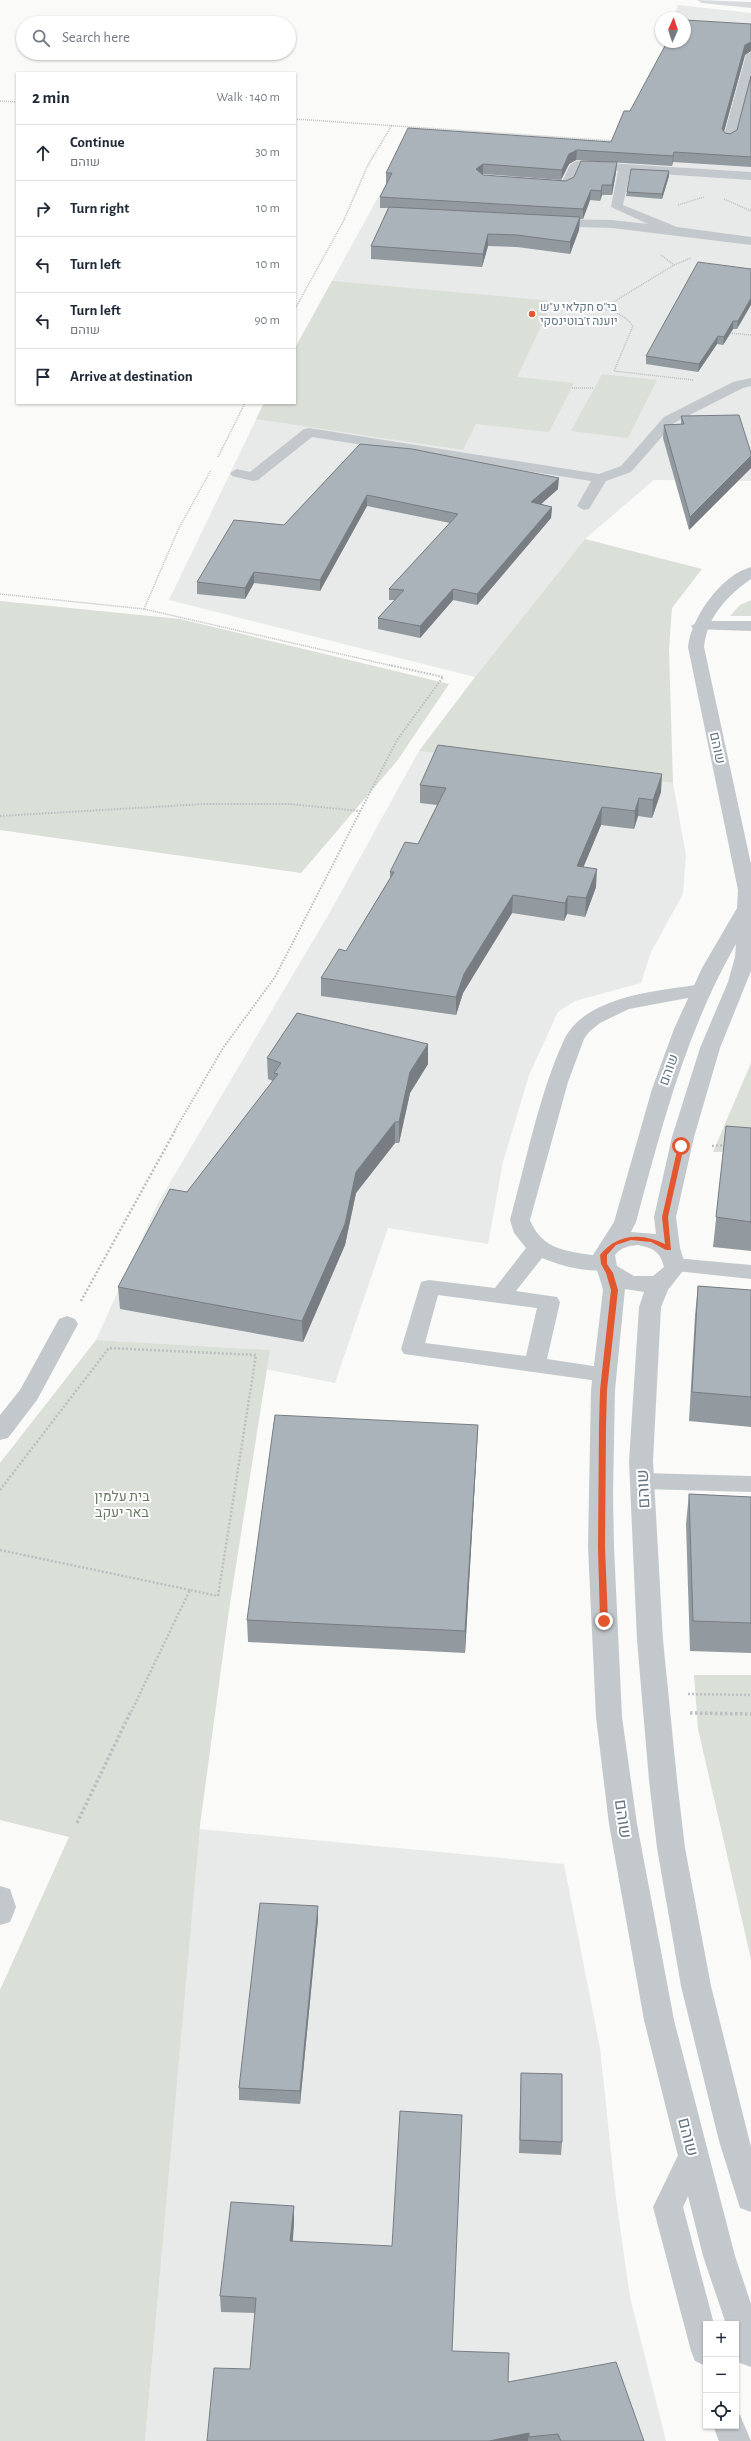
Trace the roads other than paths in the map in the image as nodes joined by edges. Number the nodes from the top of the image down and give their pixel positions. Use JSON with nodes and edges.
{"nodes":[{"id":1,"x":702,"y":0,"type":"edge"},
{"id":2,"x":751,"y":5,"type":"edge"},
{"id":3,"x":751,"y":55,"type":"edge"},
{"id":4,"x":746,"y":94,"type":"edge"},
{"id":5,"x":729,"y":139,"type":"edge"},
{"id":6,"x":625,"y":168,"type":"junction"},
{"id":7,"x":751,"y":176,"type":"edge"},
{"id":8,"x":536,"y":184,"type":"edge"},
{"id":9,"x":616,"y":207,"type":"junction"},
{"id":10,"x":538,"y":223,"type":"edge"},
{"id":11,"x":612,"y":224,"type":"junction"},
{"id":12,"x":674,"y":230,"type":"junction"},
{"id":13,"x":751,"y":241,"type":"edge"},
{"id":14,"x":744,"y":383,"type":"edge"},
{"id":15,"x":237,"y":473,"type":"dead end"},
{"id":16,"x":600,"y":478,"type":"junction"},
{"id":17,"x":584,"y":506,"type":"dead end"},
{"id":18,"x":751,"y":572,"type":"edge"},
{"id":19,"x":751,"y":586,"type":"edge"},
{"id":20,"x":721,"y":598,"type":"junction"},
{"id":21,"x":699,"y":626,"type":"junction"},
{"id":22,"x":751,"y":626,"type":"edge"},
{"id":23,"x":748,"y":899,"type":"edge"},
{"id":24,"x":741,"y":941,"type":"edge"},
{"id":25,"x":702,"y":990,"type":"junction"},
{"id":26,"x":613,"y":1244,"type":"junction"},
{"id":27,"x":538,"y":1248,"type":"junction"},
{"id":28,"x":670,"y":1264,"type":"junction"},
{"id":29,"x":607,"y":1268,"type":"junction"},
{"id":30,"x":751,"y":1272,"type":"edge"},
{"id":31,"x":500,"y":1296,"type":"junction"},
{"id":32,"x":68,"y":1324,"type":"road end"},
{"id":33,"x":535,"y":1365,"type":"junction"},
{"id":34,"x":605,"y":1374,"type":"junction"},
{"id":35,"x":0,"y":1432,"type":"edge"},
{"id":36,"x":642,"y":1480,"type":"junction"},
{"id":37,"x":751,"y":1484,"type":"edge"},
{"id":38,"x":0,"y":1897,"type":"edge"},
{"id":39,"x":0,"y":1914,"type":"edge"},
{"id":40,"x":692,"y":2156,"type":"junction"},
{"id":41,"x":751,"y":2198,"type":"edge"},
{"id":42,"x":703,"y":2340,"type":"edge"},
{"id":43,"x":751,"y":2352,"type":"edge"},
{"id":44,"x":730,"y":2429,"type":"edge"},
{"id":45,"x":735,"y":2441,"type":"edge"}],
"edges":[{"from":1,"to":2,"type":"main road"},
{"from":3,"to":4,"type":"lane"},
{"from":4,"to":5,"type":"lane"},
{"from":6,"to":7,"type":"lane"},
{"from":6,"to":8,"type":"lane"},
{"from":6,"to":9,"type":"lane"},
{"from":9,"to":11,"type":"lane"},
{"from":9,"to":12,"type":"lane"},
{"from":10,"to":11,"type":"lane"},
{"from":11,"to":12,"type":"lane"},
{"from":12,"to":13,"type":"lane"},
{"from":14,"to":16,"type":"lane"},
{"from":15,"to":16,"type":"lane"},
{"from":16,"to":17,"type":"lane"},
{"from":18,"to":20,"type":"street","name":"שוהם"},
{"from":19,"to":20,"type":"street","name":"שוהם"},
{"from":20,"to":21,"type":"street","name":"שוהם"},
{"from":21,"to":22,"type":"lane"},
{"from":21,"to":23,"type":"street","name":"שוהם"},
{"from":23,"to":24,"type":"street","name":"שוהם"},
{"from":24,"to":25,"type":"street","name":"שוהם"},
{"from":24,"to":28,"type":"street","name":"שוהם"},
{"from":25,"to":26,"type":"street","name":"שוהם"},
{"from":25,"to":27,"type":"lane"},
{"from":26,"to":28,"type":"street"},
{"from":26,"to":29,"type":"street"},
{"from":27,"to":29,"type":"lane"},
{"from":27,"to":31,"type":"lane"},
{"from":28,"to":29,"type":"street"},
{"from":28,"to":30,"type":"lane"},
{"from":28,"to":36,"type":"street","name":"שוהם"},
{"from":29,"to":34,"type":"street","name":"שוהם"},
{"from":31,"to":33,"type":"lane"},
{"from":31,"to":33,"type":"lane"},
{"from":32,"to":35,"type":"street"},
{"from":33,"to":34,"type":"lane"},
{"from":34,"to":40,"type":"street","name":"שוהם"},
{"from":36,"to":37,"type":"lane"},
{"from":36,"to":41,"type":"street","name":"שוהם"},
{"from":38,"to":39,"type":"lane"},
{"from":40,"to":42,"type":"lane"},
{"from":40,"to":43,"type":"street","name":"שוהם"},
{"from":44,"to":45,"type":"lane"}]}
